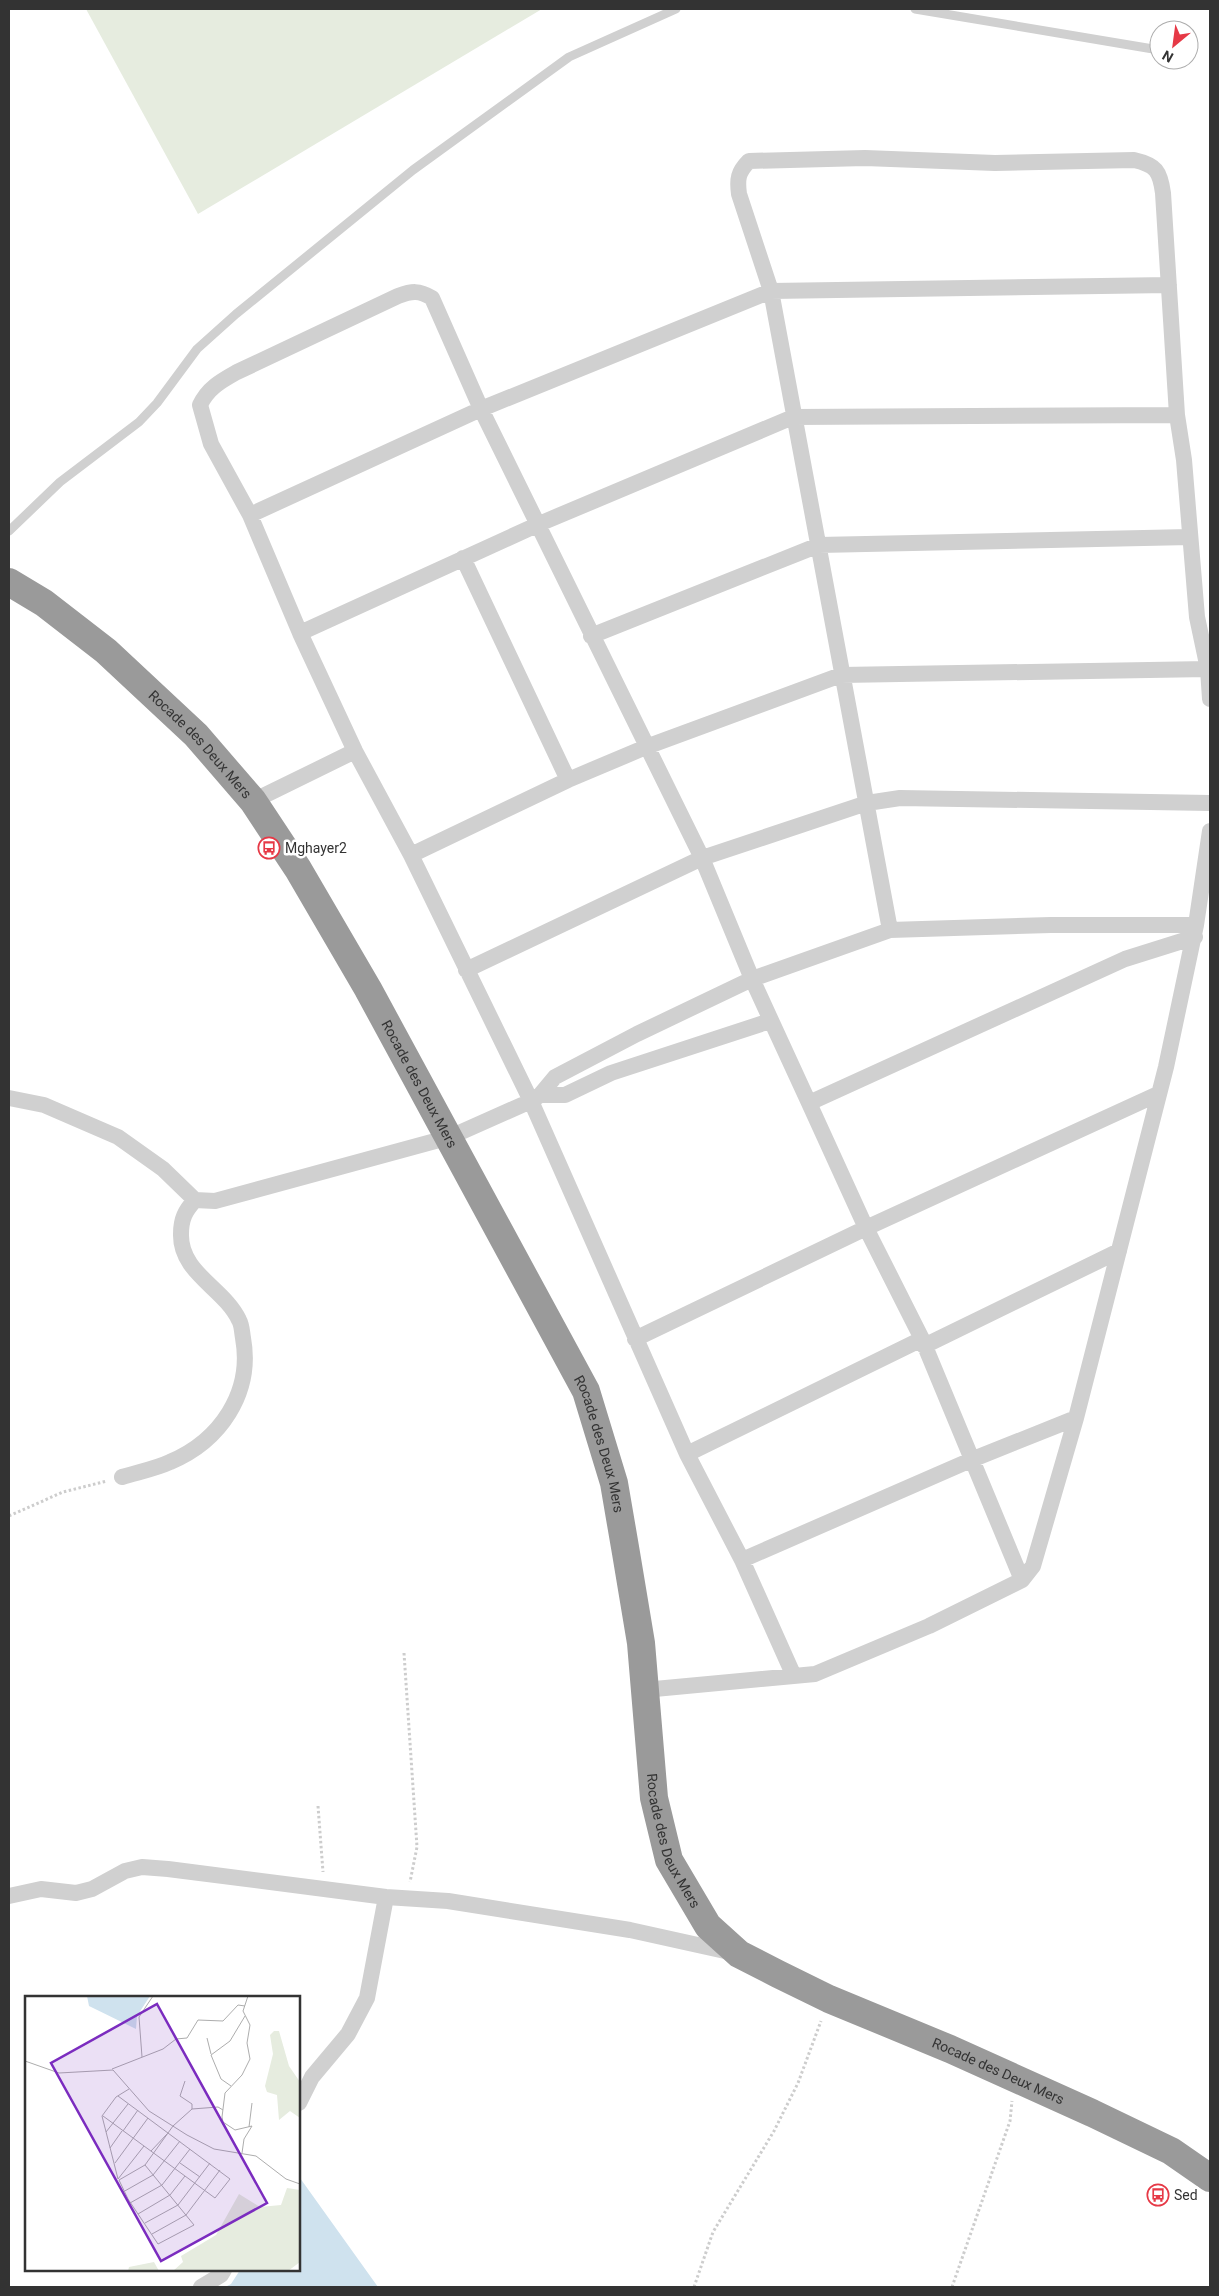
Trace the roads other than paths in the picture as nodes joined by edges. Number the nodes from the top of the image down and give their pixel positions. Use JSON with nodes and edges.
{"nodes":[{"id":1,"x":676,"y":9,"type":"edge"},
{"id":2,"x":915,"y":9,"type":"edge"},
{"id":3,"x":1149,"y":48,"type":"edge"},
{"id":4,"x":1169,"y":285,"type":"junction"},
{"id":5,"x":770,"y":292,"type":"junction"},
{"id":6,"x":480,"y":409,"type":"junction"},
{"id":7,"x":1177,"y":415,"type":"junction"},
{"id":8,"x":794,"y":417,"type":"junction"},
{"id":9,"x":250,"y":516,"type":"junction"},
{"id":10,"x":539,"y":524,"type":"junction"},
{"id":11,"x":9,"y":531,"type":"edge"},
{"id":12,"x":1190,"y":537,"type":"junction"},
{"id":13,"x":820,"y":545,"type":"junction"},
{"id":14,"x":464,"y":558,"type":"junction"},
{"id":15,"x":9,"y":582,"type":"edge"},
{"id":16,"x":300,"y":633,"type":"junction"},
{"id":17,"x":591,"y":636,"type":"junction"},
{"id":18,"x":1208,"y":669,"type":"junction"},
{"id":19,"x":841,"y":675,"type":"junction"},
{"id":20,"x":1210,"y":699,"type":"edge"},
{"id":21,"x":646,"y":747,"type":"junction"},
{"id":22,"x":356,"y":751,"type":"junction"},
{"id":23,"x":568,"y":780,"type":"junction"},
{"id":24,"x":253,"y":801,"type":"junction"},
{"id":25,"x":1210,"y":803,"type":"edge"},
{"id":26,"x":867,"y":804,"type":"junction"},
{"id":27,"x":1210,"y":831,"type":"edge"},
{"id":28,"x":411,"y":855,"type":"junction"},
{"id":29,"x":702,"y":858,"type":"junction"},
{"id":30,"x":890,"y":930,"type":"junction"},
{"id":31,"x":1196,"y":931,"type":"junction"},
{"id":32,"x":466,"y":970,"type":"junction"},
{"id":33,"x":752,"y":980,"type":"junction"},
{"id":34,"x":770,"y":1021,"type":"junction"},
{"id":35,"x":1158,"y":1094,"type":"junction"},
{"id":36,"x":9,"y":1098,"type":"edge"},
{"id":37,"x":536,"y":1098,"type":"junction"},
{"id":38,"x":809,"y":1103,"type":"junction"},
{"id":39,"x":450,"y":1137,"type":"junction"},
{"id":40,"x":195,"y":1200,"type":"junction"},
{"id":41,"x":866,"y":1228,"type":"junction"},
{"id":42,"x":1119,"y":1251,"type":"junction"},
{"id":43,"x":634,"y":1339,"type":"junction"},
{"id":44,"x":923,"y":1343,"type":"junction"},
{"id":45,"x":1076,"y":1418,"type":"junction"},
{"id":46,"x":687,"y":1454,"type":"junction"},
{"id":47,"x":971,"y":1460,"type":"junction"},
{"id":48,"x":122,"y":1477,"type":"road end"},
{"id":49,"x":742,"y":1560,"type":"junction"},
{"id":50,"x":1022,"y":1580,"type":"junction"},
{"id":51,"x":794,"y":1674,"type":"junction"},
{"id":52,"x":644,"y":1690,"type":"junction"},
{"id":53,"x":9,"y":1896,"type":"edge"},
{"id":54,"x":386,"y":1898,"type":"junction"},
{"id":55,"x":739,"y":1954,"type":"junction"},
{"id":56,"x":300,"y":2101,"type":"edge"},
{"id":57,"x":1210,"y":2178,"type":"edge"},
{"id":58,"x":223,"y":2271,"type":"edge"},
{"id":59,"x":201,"y":2287,"type":"edge"}],
"edges":[{"from":1,"to":11,"type":"lane"},
{"from":2,"to":3,"type":"lane"},
{"from":4,"to":5,"type":"street"},
{"from":4,"to":5,"type":"street"},
{"from":4,"to":7,"type":"street"},
{"from":5,"to":6,"type":"street"},
{"from":5,"to":8,"type":"street"},
{"from":6,"to":9,"type":"street"},
{"from":6,"to":9,"type":"street"},
{"from":6,"to":10,"type":"street"},
{"from":7,"to":8,"type":"street"},
{"from":7,"to":12,"type":"street"},
{"from":8,"to":10,"type":"street"},
{"from":8,"to":13,"type":"street"},
{"from":9,"to":16,"type":"street"},
{"from":10,"to":14,"type":"street"},
{"from":10,"to":17,"type":"street"},
{"from":12,"to":13,"type":"street"},
{"from":12,"to":18,"type":"street"},
{"from":13,"to":17,"type":"street"},
{"from":13,"to":19,"type":"street"},
{"from":14,"to":16,"type":"street"},
{"from":14,"to":23,"type":"street"},
{"from":15,"to":24,"type":"highway","name":"Rocade des Deux Mers"},
{"from":16,"to":22,"type":"street"},
{"from":17,"to":21,"type":"street"},
{"from":18,"to":19,"type":"street"},
{"from":18,"to":20,"type":"street"},
{"from":19,"to":21,"type":"street"},
{"from":19,"to":26,"type":"street"},
{"from":21,"to":23,"type":"street"},
{"from":21,"to":29,"type":"street"},
{"from":22,"to":24,"type":"street"},
{"from":22,"to":28,"type":"street"},
{"from":23,"to":28,"type":"street"},
{"from":24,"to":39,"type":"highway","name":"Rocade des Deux Mers"},
{"from":25,"to":26,"type":"street"},
{"from":26,"to":29,"type":"street"},
{"from":26,"to":30,"type":"street"},
{"from":27,"to":31,"type":"street"},
{"from":28,"to":32,"type":"street"},
{"from":29,"to":32,"type":"street"},
{"from":29,"to":33,"type":"street"},
{"from":30,"to":31,"type":"street"},
{"from":30,"to":33,"type":"street"},
{"from":31,"to":35,"type":"street"},
{"from":31,"to":38,"type":"street"},
{"from":32,"to":37,"type":"street"},
{"from":33,"to":34,"type":"street"},
{"from":33,"to":37,"type":"street"},
{"from":34,"to":37,"type":"street"},
{"from":34,"to":38,"type":"street"},
{"from":35,"to":41,"type":"street"},
{"from":35,"to":42,"type":"street"},
{"from":36,"to":40,"type":"street"},
{"from":37,"to":39,"type":"street"},
{"from":37,"to":43,"type":"street"},
{"from":38,"to":41,"type":"street"},
{"from":39,"to":40,"type":"street"},
{"from":39,"to":52,"type":"highway","name":"Rocade des Deux Mers"},
{"from":40,"to":48,"type":"street"},
{"from":41,"to":43,"type":"street"},
{"from":41,"to":44,"type":"street"},
{"from":42,"to":44,"type":"street"},
{"from":42,"to":45,"type":"street"},
{"from":43,"to":46,"type":"street"},
{"from":44,"to":46,"type":"street"},
{"from":44,"to":47,"type":"street"},
{"from":45,"to":47,"type":"street"},
{"from":45,"to":50,"type":"street"},
{"from":46,"to":49,"type":"street"},
{"from":47,"to":49,"type":"street"},
{"from":47,"to":50,"type":"street"},
{"from":49,"to":51,"type":"street"},
{"from":50,"to":51,"type":"street"},
{"from":51,"to":52,"type":"street"},
{"from":52,"to":55,"type":"highway","name":"Rocade des Deux Mers"},
{"from":53,"to":54,"type":"street"},
{"from":54,"to":55,"type":"street"},
{"from":54,"to":56,"type":"street"},
{"from":55,"to":57,"type":"highway","name":"Rocade des Deux Mers"},
{"from":58,"to":59,"type":"street"}]}
